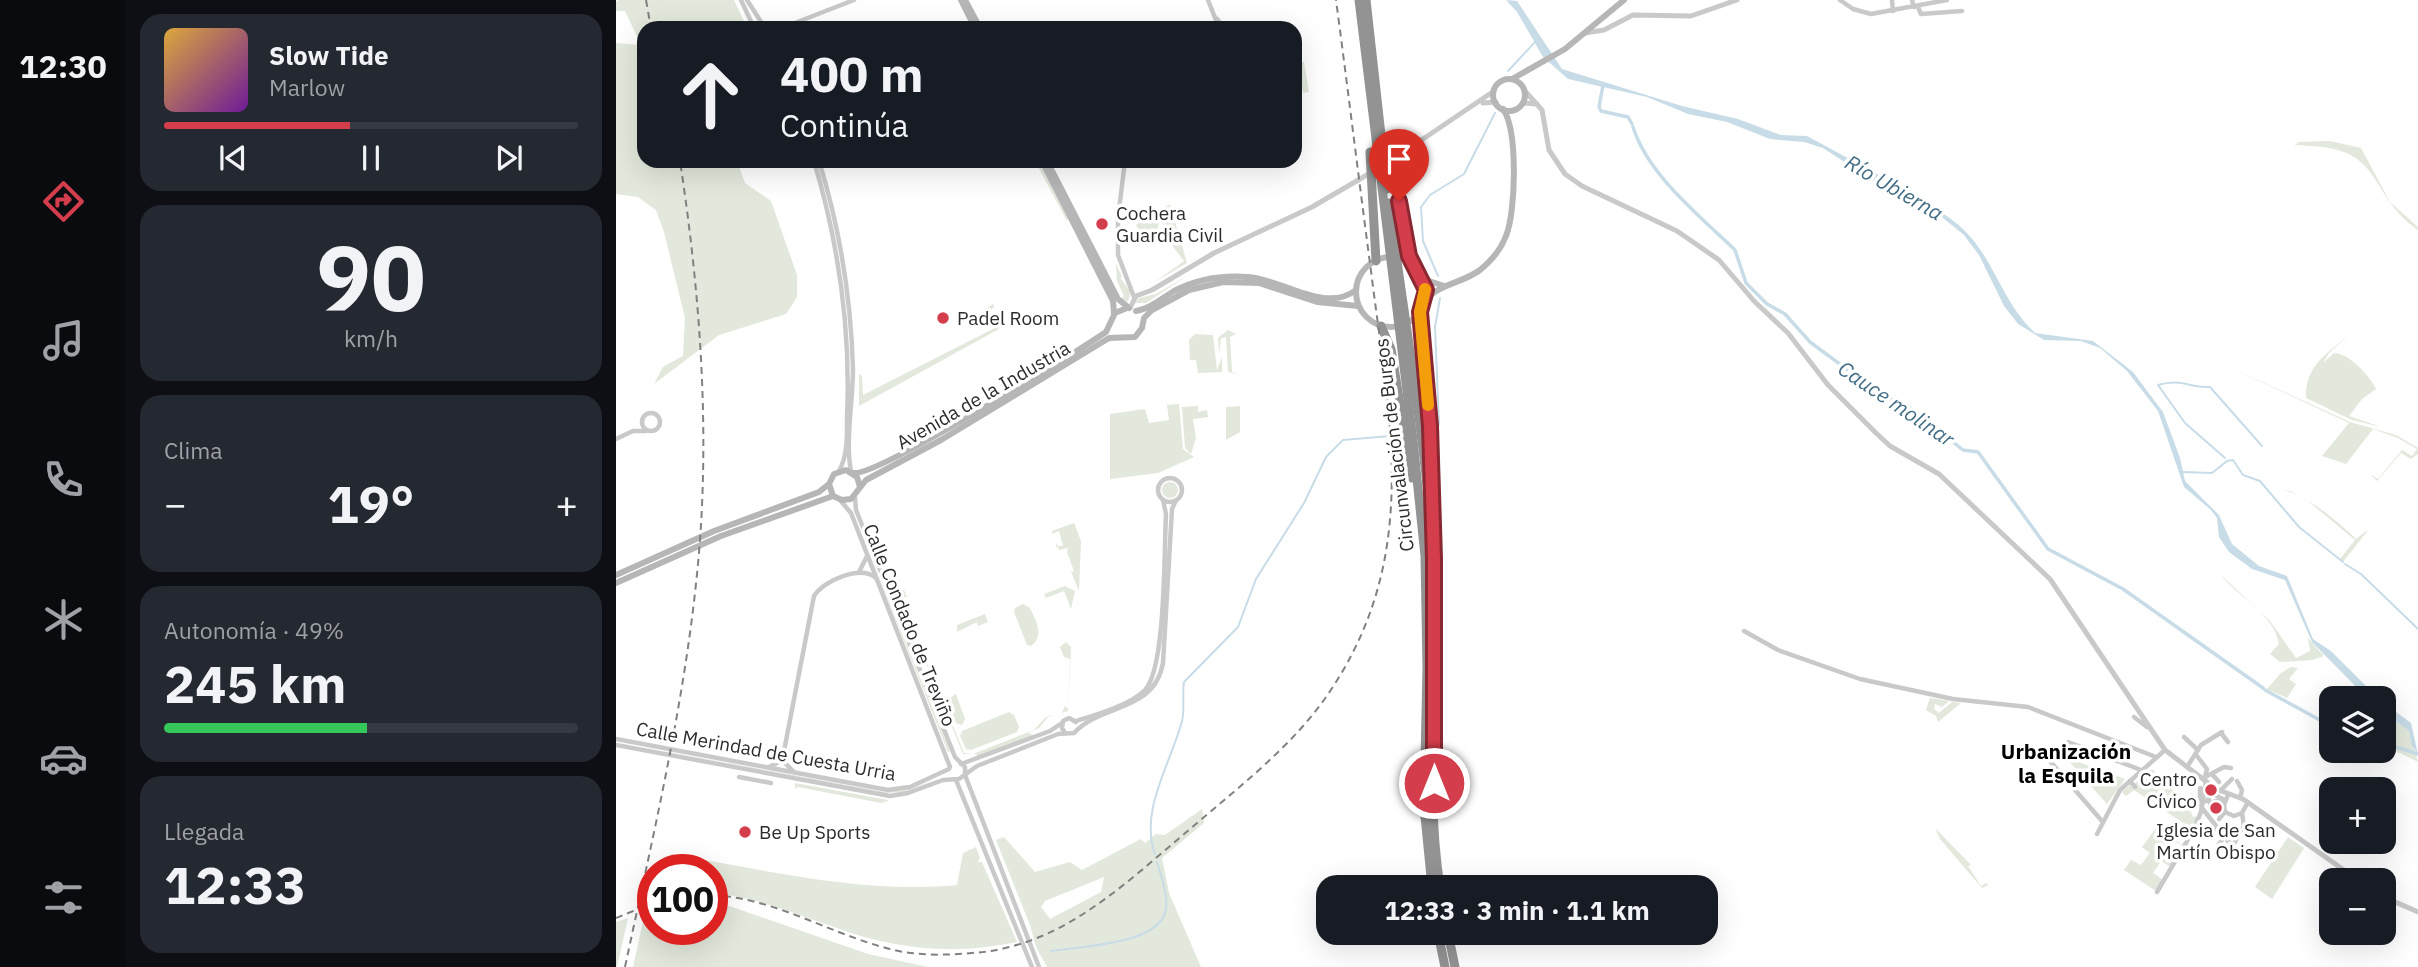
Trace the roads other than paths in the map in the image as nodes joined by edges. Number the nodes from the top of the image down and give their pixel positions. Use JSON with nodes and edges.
{"nodes":[{"id":1,"x":741,"y":0,"type":"edge"},
{"id":2,"x":747,"y":0,"type":"edge"},
{"id":3,"x":854,"y":0,"type":"edge"},
{"id":4,"x":963,"y":0,"type":"edge"},
{"id":5,"x":1208,"y":0,"type":"edge"},
{"id":6,"x":1359,"y":0,"type":"edge"},
{"id":7,"x":1366,"y":0,"type":"edge"},
{"id":8,"x":1624,"y":0,"type":"edge"},
{"id":9,"x":1737,"y":0,"type":"edge"},
{"id":10,"x":1840,"y":0,"type":"edge"},
{"id":11,"x":1892,"y":0,"type":"edge"},
{"id":12,"x":1912,"y":0,"type":"edge"},
{"id":13,"x":1947,"y":0,"type":"edge"},
{"id":14,"x":1916,"y":7,"type":"junction"},
{"id":15,"x":1893,"y":10,"type":"junction"},
{"id":16,"x":1962,"y":11,"type":"dead end"},
{"id":17,"x":751,"y":21,"type":"edge"},
{"id":18,"x":760,"y":21,"type":"edge"},
{"id":19,"x":800,"y":21,"type":"edge"},
{"id":20,"x":974,"y":21,"type":"edge"},
{"id":21,"x":1218,"y":21,"type":"edge"},
{"id":22,"x":1585,"y":33,"type":"junction"},
{"id":23,"x":1369,"y":68,"type":"junction"},
{"id":24,"x":1528,"y":72,"type":"junction"},
{"id":25,"x":1512,"y":79,"type":"junction"},
{"id":26,"x":1524,"y":88,"type":"junction"},
{"id":27,"x":1494,"y":91,"type":"junction"},
{"id":28,"x":1496,"y":102,"type":"junction"},
{"id":29,"x":1523,"y":103,"type":"junction"},
{"id":30,"x":1477,"y":105,"type":"junction"},
{"id":31,"x":1538,"y":105,"type":"junction"},
{"id":32,"x":1503,"y":109,"type":"junction"},
{"id":33,"x":1516,"y":109,"type":"junction"},
{"id":34,"x":1510,"y":127,"type":"junction"},
{"id":35,"x":818,"y":168,"type":"edge"},
{"id":36,"x":818,"y":168,"type":"edge"},
{"id":37,"x":1048,"y":168,"type":"edge"},
{"id":38,"x":1049,"y":168,"type":"edge"},
{"id":39,"x":1124,"y":168,"type":"edge"},
{"id":40,"x":1378,"y":260,"type":"junction"},
{"id":41,"x":1412,"y":265,"type":"junction"},
{"id":42,"x":1423,"y":279,"type":"junction"},
{"id":43,"x":1446,"y":286,"type":"junction"},
{"id":44,"x":1132,"y":287,"type":"junction"},
{"id":45,"x":1356,"y":290,"type":"junction"},
{"id":46,"x":1146,"y":292,"type":"junction"},
{"id":47,"x":1134,"y":298,"type":"junction"},
{"id":48,"x":1425,"y":301,"type":"junction"},
{"id":49,"x":1358,"y":306,"type":"junction"},
{"id":50,"x":1131,"y":309,"type":"junction"},
{"id":51,"x":1420,"y":312,"type":"junction"},
{"id":52,"x":1113,"y":318,"type":"junction"},
{"id":53,"x":1143,"y":322,"type":"junction"},
{"id":54,"x":1381,"y":326,"type":"junction"},
{"id":55,"x":1125,"y":339,"type":"junction"},
{"id":56,"x":642,"y":419,"type":"junction"},
{"id":57,"x":633,"y":431,"type":"junction"},
{"id":58,"x":647,"y":431,"type":"junction"},
{"id":59,"x":616,"y":439,"type":"edge"},
{"id":60,"x":839,"y":471,"type":"junction"},
{"id":61,"x":852,"y":472,"type":"junction"},
{"id":62,"x":829,"y":484,"type":"junction"},
{"id":63,"x":860,"y":487,"type":"junction"},
{"id":64,"x":855,"y":496,"type":"junction"},
{"id":65,"x":835,"y":497,"type":"junction"},
{"id":66,"x":1163,"y":500,"type":"junction"},
{"id":67,"x":1177,"y":500,"type":"junction"},
{"id":68,"x":866,"y":552,"type":"junction"},
{"id":69,"x":1424,"y":556,"type":"junction"},
{"id":70,"x":859,"y":572,"type":"junction"},
{"id":71,"x":1434,"y":574,"type":"junction"},
{"id":72,"x":616,"y":575,"type":"edge"},
{"id":73,"x":877,"y":579,"type":"junction"},
{"id":74,"x":616,"y":583,"type":"edge"},
{"id":75,"x":1744,"y":631,"type":"dead end"},
{"id":76,"x":2134,"y":717,"type":"dead end"},
{"id":77,"x":1076,"y":721,"type":"junction"},
{"id":78,"x":1062,"y":723,"type":"junction"},
{"id":79,"x":2150,"y":729,"type":"junction"},
{"id":80,"x":1076,"y":731,"type":"junction"},
{"id":81,"x":1066,"y":734,"type":"junction"},
{"id":82,"x":2184,"y":737,"type":"dead end"},
{"id":83,"x":616,"y":739,"type":"edge"},
{"id":84,"x":2228,"y":742,"type":"dead end"},
{"id":85,"x":616,"y":745,"type":"edge"},
{"id":86,"x":2165,"y":750,"type":"junction"},
{"id":87,"x":784,"y":751,"type":"junction"},
{"id":88,"x":2197,"y":753,"type":"junction"},
{"id":89,"x":2156,"y":757,"type":"junction"},
{"id":90,"x":960,"y":763,"type":"junction"},
{"id":91,"x":2187,"y":767,"type":"junction"},
{"id":92,"x":766,"y":768,"type":"junction"},
{"id":93,"x":949,"y":768,"type":"junction"},
{"id":94,"x":2231,"y":768,"type":"dead end"},
{"id":95,"x":2141,"y":770,"type":"junction"},
{"id":96,"x":798,"y":774,"type":"junction"},
{"id":97,"x":965,"y":775,"type":"junction"},
{"id":98,"x":740,"y":777,"type":"dead end"},
{"id":99,"x":955,"y":779,"type":"junction"},
{"id":100,"x":2130,"y":781,"type":"junction"},
{"id":101,"x":2206,"y":782,"type":"junction"},
{"id":102,"x":2219,"y":782,"type":"dead end"},
{"id":103,"x":771,"y":783,"type":"dead end"},
{"id":104,"x":2135,"y":787,"type":"dead end"},
{"id":105,"x":2220,"y":792,"type":"junction"},
{"id":106,"x":2240,"y":798,"type":"junction"},
{"id":107,"x":2226,"y":800,"type":"junction"},
{"id":108,"x":2248,"y":803,"type":"junction"},
{"id":109,"x":2202,"y":806,"type":"junction"},
{"id":110,"x":2225,"y":812,"type":"junction"},
{"id":111,"x":2242,"y":813,"type":"junction"},
{"id":112,"x":2219,"y":819,"type":"dead end"},
{"id":113,"x":2102,"y":821,"type":"junction"},
{"id":114,"x":2216,"y":827,"type":"junction"},
{"id":115,"x":2193,"y":831,"type":"junction"},
{"id":116,"x":2097,"y":834,"type":"dead end"},
{"id":117,"x":2225,"y":836,"type":"junction"},
{"id":118,"x":2217,"y":847,"type":"dead end"},
{"id":119,"x":2341,"y":868,"type":"edge"},
{"id":120,"x":1431,"y":875,"type":"edge"},
{"id":121,"x":1439,"y":875,"type":"edge"},
{"id":122,"x":2157,"y":892,"type":"dead end"},
{"id":123,"x":2396,"y":902,"type":"edge"},
{"id":124,"x":2418,"y":912,"type":"edge"},
{"id":125,"x":1024,"y":938,"type":"junction"},
{"id":126,"x":1026,"y":944,"type":"junction"},
{"id":127,"x":1440,"y":945,"type":"edge"},
{"id":128,"x":1450,"y":945,"type":"edge"},
{"id":129,"x":1032,"y":967,"type":"edge"},
{"id":130,"x":1039,"y":967,"type":"edge"},
{"id":131,"x":1445,"y":967,"type":"edge"},
{"id":132,"x":1455,"y":967,"type":"edge"}],
"edges":[{"from":1,"to":17,"type":"street"},
{"from":2,"to":18,"type":"street"},
{"from":3,"to":19,"type":"street"},
{"from":4,"to":20,"type":"main road"},
{"from":5,"to":21,"type":"street"},
{"from":6,"to":23,"type":"highway","name":"Circunvalación de Burgos"},
{"from":7,"to":23,"type":"highway","name":"Circunvalación de Burgos"},
{"from":8,"to":22,"type":"main road"},
{"from":9,"to":22,"type":"street"},
{"from":10,"to":15,"type":"street"},
{"from":11,"to":15,"type":"street"},
{"from":12,"to":14,"type":"street"},
{"from":13,"to":14,"type":"street"},
{"from":14,"to":15,"type":"street"},
{"from":14,"to":16,"type":"street"},
{"from":22,"to":24,"type":"main road"},
{"from":23,"to":40,"type":"highway"},
{"from":23,"to":41,"type":"highway"},
{"from":23,"to":69,"type":"highway","name":"Circunvalación de Burgos"},
{"from":23,"to":71,"type":"highway","name":"Circunvalación de Burgos"},
{"from":24,"to":25,"type":"main road"},
{"from":24,"to":26,"type":"main road"},
{"from":25,"to":26,"type":"main road"},
{"from":25,"to":27,"type":"main road"},
{"from":26,"to":29,"type":"main road"},
{"from":26,"to":31,"type":"street"},
{"from":27,"to":28,"type":"main road"},
{"from":27,"to":30,"type":"street"},
{"from":28,"to":30,"type":"street"},
{"from":28,"to":32,"type":"main road"},
{"from":29,"to":31,"type":"street"},
{"from":29,"to":33,"type":"main road"},
{"from":30,"to":46,"type":"street"},
{"from":31,"to":79,"type":"street"},
{"from":32,"to":33,"type":"main road"},
{"from":32,"to":34,"type":"main road"},
{"from":33,"to":34,"type":"main road"},
{"from":34,"to":43,"type":"main road"},
{"from":35,"to":60,"type":"street"},
{"from":36,"to":61,"type":"street"},
{"from":37,"to":52,"type":"main road"},
{"from":38,"to":50,"type":"main road"},
{"from":39,"to":44,"type":"street"},
{"from":40,"to":41,"type":"main road"},
{"from":40,"to":45,"type":"main road"},
{"from":41,"to":42,"type":"main road"},
{"from":42,"to":43,"type":"main road"},
{"from":42,"to":48,"type":"main road"},
{"from":43,"to":48,"type":"main road"},
{"from":44,"to":46,"type":"street"},
{"from":44,"to":47,"type":"street"},
{"from":45,"to":49,"type":"main road"},
{"from":45,"to":50,"type":"main road"},
{"from":46,"to":47,"type":"street"},
{"from":47,"to":50,"type":"street"},
{"from":48,"to":51,"type":"main road"},
{"from":49,"to":53,"type":"main road"},
{"from":49,"to":54,"type":"main road"},
{"from":50,"to":52,"type":"main road"},
{"from":50,"to":53,"type":"main road"},
{"from":51,"to":54,"type":"main road"},
{"from":51,"to":71,"type":"highway"},
{"from":52,"to":55,"type":"main road"},
{"from":52,"to":61,"type":"main road","name":"Avenida de la Industria"},
{"from":53,"to":55,"type":"main road"},
{"from":54,"to":69,"type":"highway"},
{"from":55,"to":63,"type":"main road","name":"Avenida de la Industria"},
{"from":56,"to":57,"type":"street"},
{"from":56,"to":58,"type":"street"},
{"from":56,"to":58,"type":"street"},
{"from":57,"to":58,"type":"street"},
{"from":57,"to":59,"type":"street"},
{"from":60,"to":61,"type":"main road"},
{"from":60,"to":62,"type":"main road"},
{"from":61,"to":63,"type":"main road"},
{"from":62,"to":65,"type":"main road"},
{"from":62,"to":72,"type":"main road"},
{"from":63,"to":64,"type":"main road"},
{"from":64,"to":65,"type":"main road"},
{"from":64,"to":90,"type":"street","name":"Calle Condado de Treviño"},
{"from":65,"to":68,"type":"street","name":"Calle Condado de Treviño"},
{"from":65,"to":74,"type":"main road"},
{"from":66,"to":67,"type":"street"},
{"from":66,"to":67,"type":"street"},
{"from":66,"to":77,"type":"street"},
{"from":67,"to":80,"type":"street"},
{"from":68,"to":70,"type":"street"},
{"from":68,"to":73,"type":"street","name":"Calle Condado de Treviño"},
{"from":69,"to":120,"type":"highway","name":"Circunvalación de Burgos"},
{"from":70,"to":73,"type":"street"},
{"from":70,"to":87,"type":"street"},
{"from":71,"to":121,"type":"highway","name":"Circunvalación de Burgos"},
{"from":73,"to":93,"type":"street","name":"Calle Condado de Treviño"},
{"from":75,"to":89,"type":"street"},
{"from":76,"to":79,"type":"street"},
{"from":77,"to":78,"type":"street"},
{"from":77,"to":80,"type":"street"},
{"from":78,"to":81,"type":"street"},
{"from":78,"to":90,"type":"street"},
{"from":79,"to":86,"type":"street"},
{"from":80,"to":81,"type":"street"},
{"from":81,"to":97,"type":"street"},
{"from":82,"to":88,"type":"street"},
{"from":83,"to":92,"type":"street","name":"Calle Merindad de Cuesta Urria"},
{"from":84,"to":88,"type":"street"},
{"from":85,"to":99,"type":"street","name":"Calle Merindad de Cuesta Urria"},
{"from":86,"to":89,"type":"street"},
{"from":86,"to":91,"type":"street"},
{"from":87,"to":92,"type":"street"},
{"from":87,"to":96,"type":"street"},
{"from":88,"to":91,"type":"street"},
{"from":88,"to":101,"type":"street"},
{"from":89,"to":95,"type":"street"},
{"from":90,"to":93,"type":"street","name":"Calle Merindad de Cuesta Urria"},
{"from":90,"to":97,"type":"street","name":"Calle Condado de Treviño"},
{"from":91,"to":101,"type":"street"},
{"from":92,"to":96,"type":"street","name":"Calle Merindad de Cuesta Urria"},
{"from":93,"to":96,"type":"street","name":"Calle Merindad de Cuesta Urria"},
{"from":93,"to":99,"type":"street","name":"Calle Condado de Treviño"},
{"from":94,"to":101,"type":"street"},
{"from":95,"to":100,"type":"street"},
{"from":95,"to":113,"type":"street"},
{"from":97,"to":99,"type":"street","name":"Calle Merindad de Cuesta Urria"},
{"from":97,"to":125,"type":"street"},
{"from":98,"to":103,"type":"street"},
{"from":99,"to":125,"type":"street"},
{"from":100,"to":104,"type":"street"},
{"from":100,"to":113,"type":"street"},
{"from":101,"to":102,"type":"street"},
{"from":101,"to":105,"type":"street"},
{"from":101,"to":107,"type":"street"},
{"from":101,"to":109,"type":"street"},
{"from":105,"to":106,"type":"street"},
{"from":105,"to":107,"type":"street"},
{"from":106,"to":107,"type":"street"},
{"from":106,"to":108,"type":"street"},
{"from":107,"to":109,"type":"street"},
{"from":107,"to":110,"type":"street"},
{"from":108,"to":111,"type":"street"},
{"from":108,"to":119,"type":"street"},
{"from":109,"to":114,"type":"street"},
{"from":109,"to":115,"type":"street"},
{"from":110,"to":111,"type":"street"},
{"from":110,"to":112,"type":"street"},
{"from":111,"to":117,"type":"street"},
{"from":113,"to":116,"type":"street"},
{"from":114,"to":115,"type":"street"},
{"from":114,"to":117,"type":"street"},
{"from":115,"to":122,"type":"street"},
{"from":117,"to":118,"type":"street"},
{"from":123,"to":124,"type":"street"},
{"from":125,"to":126,"type":"street"},
{"from":126,"to":129,"type":"street"},
{"from":126,"to":130,"type":"street"},
{"from":127,"to":131,"type":"highway"},
{"from":128,"to":132,"type":"highway"}]}
